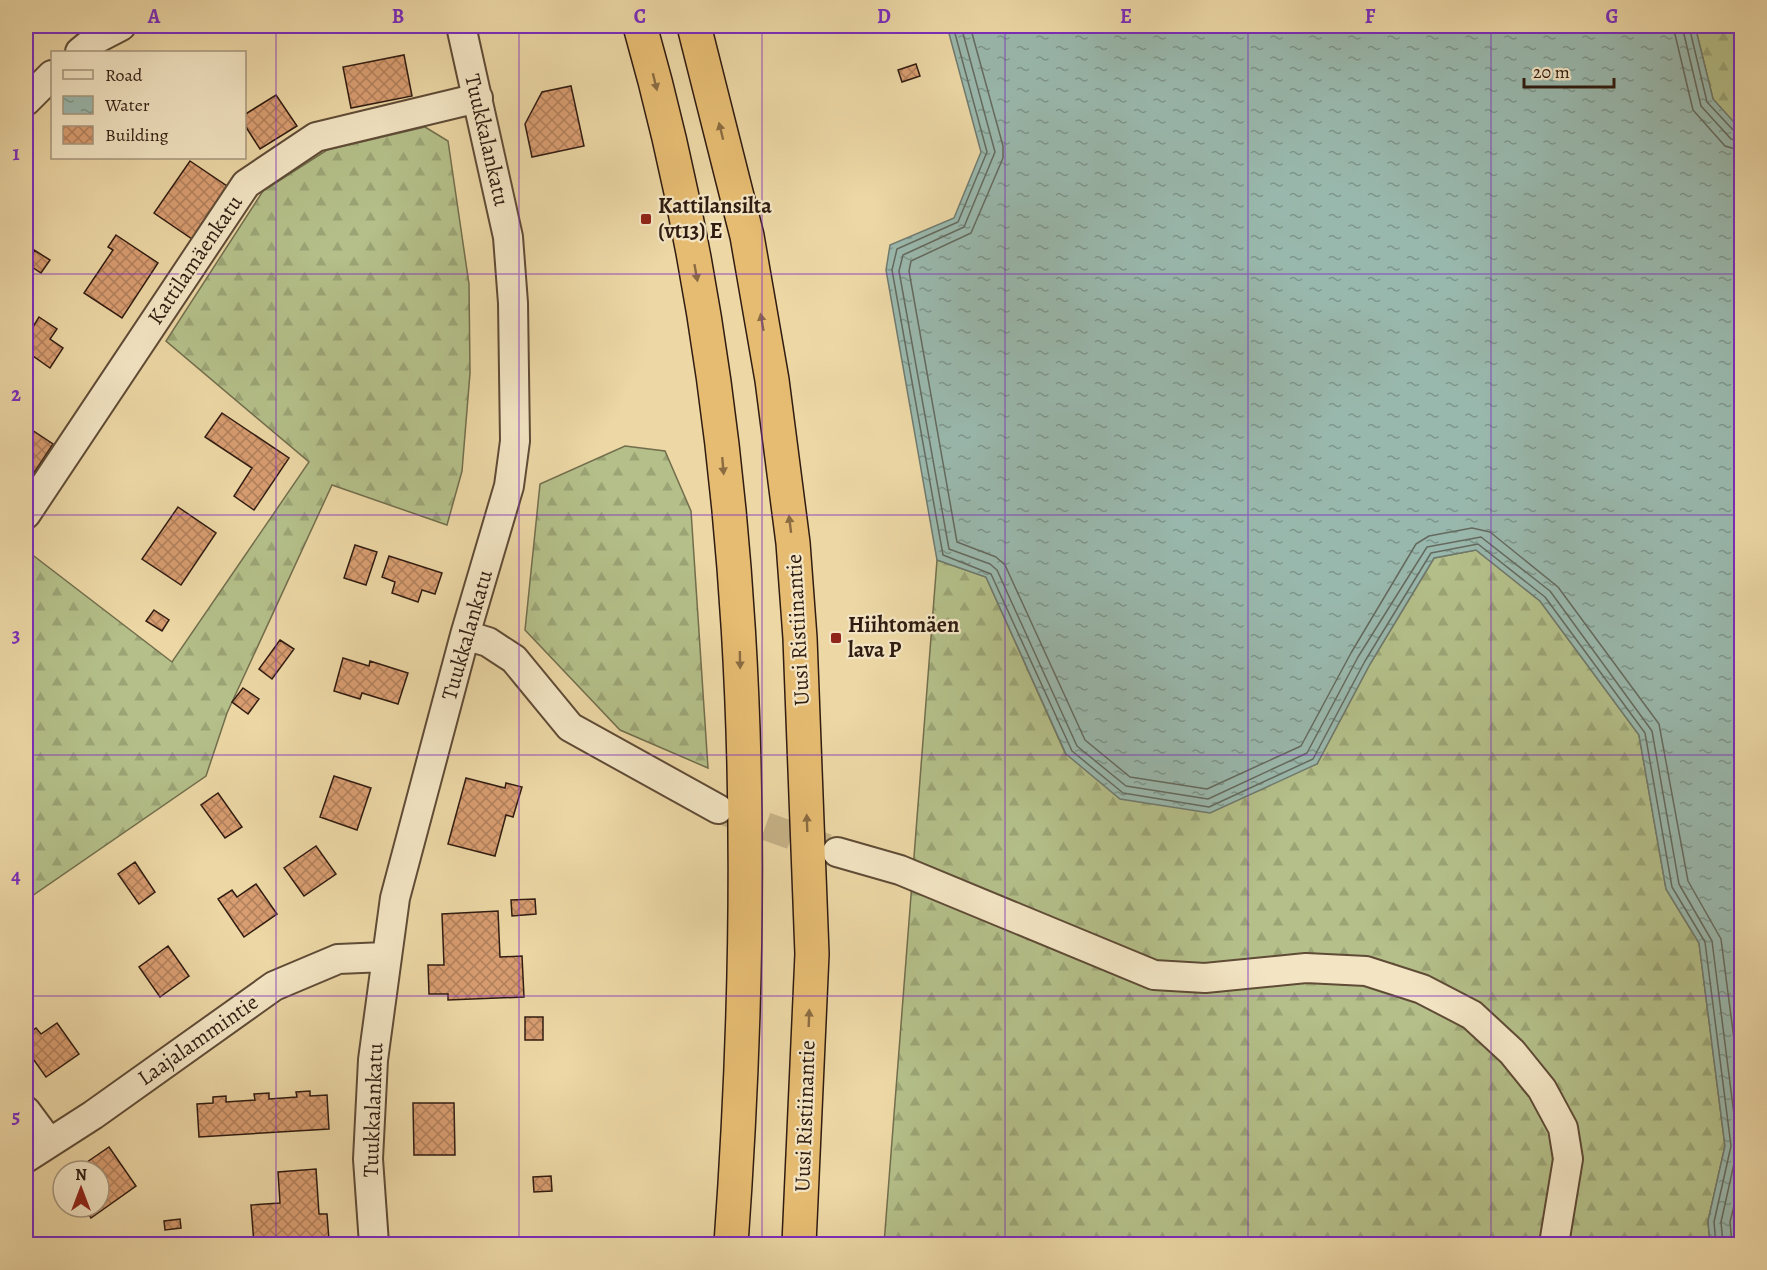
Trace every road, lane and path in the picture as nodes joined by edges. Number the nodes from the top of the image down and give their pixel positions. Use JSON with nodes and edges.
{"nodes":[{"id":1,"x":121,"y":26,"type":"edge"},
{"id":2,"x":461,"y":26,"type":"edge"},
{"id":3,"x":640,"y":26,"type":"edge"},
{"id":4,"x":694,"y":26,"type":"edge"},
{"id":5,"x":81,"y":51,"type":"edge"},
{"id":6,"x":51,"y":76,"type":"edge"},
{"id":7,"x":478,"y":98,"type":"junction"},
{"id":8,"x":26,"y":101,"type":"edge"},
{"id":9,"x":26,"y":514,"type":"edge"},
{"id":10,"x":465,"y":635,"type":"junction"},
{"id":11,"x":718,"y":809,"type":"tunnel mouth"},
{"id":12,"x":837,"y":852,"type":"tunnel mouth"},
{"id":13,"x":385,"y":957,"type":"junction"},
{"id":14,"x":26,"y":1112,"type":"edge"},
{"id":15,"x":49,"y":1142,"type":"junction"},
{"id":16,"x":26,"y":1158,"type":"edge"},
{"id":17,"x":374,"y":1245,"type":"edge"},
{"id":18,"x":731,"y":1245,"type":"edge"},
{"id":19,"x":799,"y":1245,"type":"edge"},
{"id":20,"x":1554,"y":1245,"type":"edge"}],
"edges":[{"from":1,"to":5,"type":"street"},
{"from":2,"to":7,"type":"street","name":"Tuukkalankatu"},
{"from":3,"to":18,"type":"highway","one_way":true},
{"from":19,"to":4,"type":"highway","name":"Uusi Ristiinantie","one_way":true},
{"from":6,"to":8,"type":"street"},
{"from":7,"to":9,"type":"street","name":"Kattilamäenkatu"},
{"from":7,"to":10,"type":"street","name":"Tuukkalankatu"},
{"from":10,"to":11,"type":"street"},
{"from":10,"to":13,"type":"street","name":"Tuukkalankatu"},
{"from":12,"to":20,"type":"street"},
{"from":13,"to":15,"type":"street","name":"Laajalammintie"},
{"from":13,"to":17,"type":"street","name":"Tuukkalankatu"},
{"from":14,"to":15,"type":"street"},
{"from":15,"to":16,"type":"street","name":"Laajalammintie"}]}
